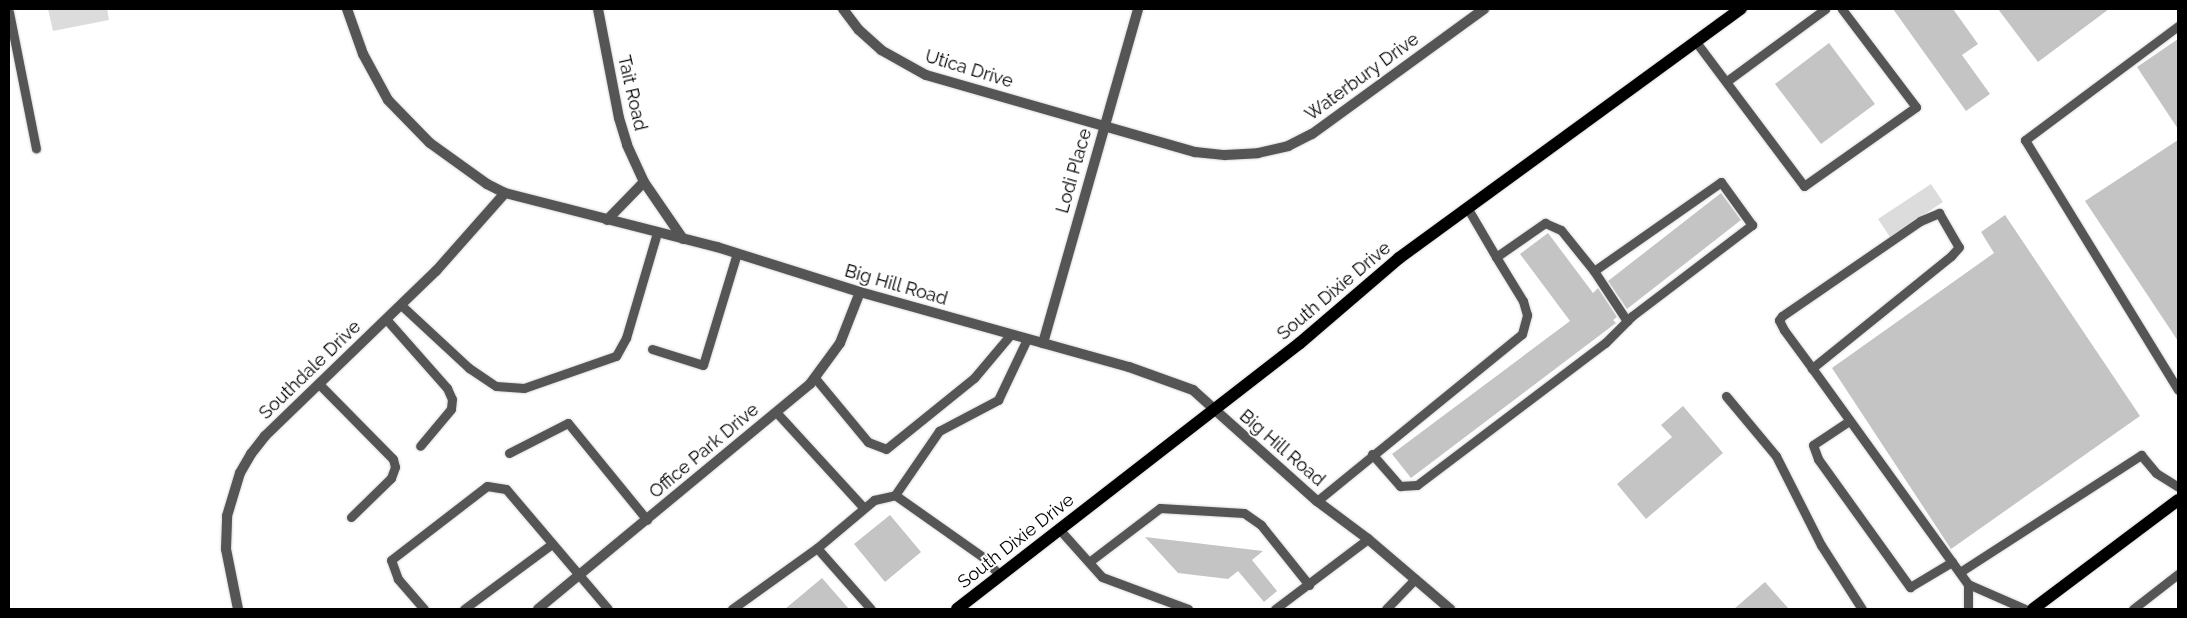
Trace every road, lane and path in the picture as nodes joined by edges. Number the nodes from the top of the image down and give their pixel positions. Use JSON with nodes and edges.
{"nodes":[{"id":1,"x":347,"y":9,"type":"edge"},
{"id":2,"x":598,"y":9,"type":"edge"},
{"id":3,"x":844,"y":9,"type":"edge"},
{"id":4,"x":1138,"y":9,"type":"edge"},
{"id":5,"x":1484,"y":9,"type":"edge"},
{"id":6,"x":1741,"y":9,"type":"edge"},
{"id":7,"x":1825,"y":9,"type":"edge"},
{"id":8,"x":1842,"y":9,"type":"edge"},
{"id":9,"x":9,"y":12,"type":"edge"},
{"id":10,"x":2178,"y":26,"type":"edge"},
{"id":11,"x":1696,"y":42,"type":"junction"},
{"id":12,"x":1728,"y":81,"type":"junction"},
{"id":13,"x":1105,"y":125,"type":"junction"},
{"id":14,"x":36,"y":148,"type":"dead end"},
{"id":15,"x":644,"y":182,"type":"junction"},
{"id":16,"x":504,"y":193,"type":"junction"},
{"id":17,"x":1468,"y":209,"type":"junction"},
{"id":18,"x":607,"y":220,"type":"junction"},
{"id":19,"x":657,"y":233,"type":"junction"},
{"id":20,"x":683,"y":239,"type":"junction"},
{"id":21,"x":737,"y":253,"type":"junction"},
{"id":22,"x":1496,"y":257,"type":"junction"},
{"id":23,"x":1594,"y":271,"type":"junction"},
{"id":24,"x":860,"y":292,"type":"junction"},
{"id":25,"x":401,"y":305,"type":"junction"},
{"id":26,"x":386,"y":319,"type":"junction"},
{"id":27,"x":1626,"y":321,"type":"junction"},
{"id":28,"x":1011,"y":334,"type":"junction"},
{"id":29,"x":1027,"y":339,"type":"junction"},
{"id":30,"x":1043,"y":343,"type":"junction"},
{"id":31,"x":652,"y":349,"type":"dead end"},
{"id":32,"x":1812,"y":368,"type":"junction"},
{"id":33,"x":815,"y":378,"type":"junction"},
{"id":34,"x":319,"y":384,"type":"junction"},
{"id":35,"x":2178,"y":390,"type":"edge"},
{"id":36,"x":1726,"y":396,"type":"dead end"},
{"id":37,"x":1214,"y":409,"type":"junction"},
{"id":38,"x":776,"y":412,"type":"junction"},
{"id":39,"x":1849,"y":422,"type":"junction"},
{"id":40,"x":420,"y":446,"type":"dead end"},
{"id":41,"x":509,"y":453,"type":"dead end"},
{"id":42,"x":1372,"y":454,"type":"junction"},
{"id":43,"x":2178,"y":487,"type":"edge"},
{"id":44,"x":895,"y":495,"type":"junction"},
{"id":45,"x":2178,"y":500,"type":"edge"},
{"id":46,"x":1317,"y":501,"type":"junction"},
{"id":47,"x":864,"y":508,"type":"junction"},
{"id":48,"x":351,"y":517,"type":"dead end"},
{"id":49,"x":647,"y":520,"type":"junction"},
{"id":50,"x":1059,"y":529,"type":"junction"},
{"id":51,"x":1368,"y":539,"type":"junction"},
{"id":52,"x":552,"y":544,"type":"junction"},
{"id":53,"x":817,"y":548,"type":"junction"},
{"id":54,"x":1089,"y":562,"type":"junction"},
{"id":55,"x":1952,"y":562,"type":"junction"},
{"id":56,"x":1960,"y":572,"type":"junction"},
{"id":57,"x":580,"y":574,"type":"junction"},
{"id":58,"x":2178,"y":574,"type":"edge"},
{"id":59,"x":999,"y":575,"type":"junction"},
{"id":60,"x":1415,"y":579,"type":"junction"},
{"id":61,"x":1968,"y":584,"type":"junction"},
{"id":62,"x":1309,"y":585,"type":"junction"},
{"id":63,"x":2038,"y":608,"type":"edge"},
{"id":64,"x":238,"y":609,"type":"edge"},
{"id":65,"x":424,"y":609,"type":"edge"},
{"id":66,"x":464,"y":609,"type":"edge"},
{"id":67,"x":538,"y":609,"type":"edge"},
{"id":68,"x":608,"y":609,"type":"edge"},
{"id":69,"x":732,"y":609,"type":"edge"},
{"id":70,"x":871,"y":609,"type":"edge"},
{"id":71,"x":957,"y":609,"type":"edge"},
{"id":72,"x":1188,"y":609,"type":"edge"},
{"id":73,"x":1275,"y":609,"type":"edge"},
{"id":74,"x":1386,"y":609,"type":"edge"},
{"id":75,"x":1450,"y":609,"type":"edge"},
{"id":76,"x":1862,"y":609,"type":"edge"},
{"id":77,"x":1968,"y":609,"type":"edge"},
{"id":78,"x":2025,"y":609,"type":"edge"},
{"id":79,"x":2134,"y":609,"type":"edge"}],
"edges":[{"from":1,"to":16,"type":"street","name":"Big Hill Road"},
{"from":2,"to":15,"type":"street","name":"Tait Road"},
{"from":3,"to":13,"type":"street","name":"Utica Drive"},
{"from":4,"to":13,"type":"street","name":"Lodi Place"},
{"from":5,"to":13,"type":"street","name":"Waterbury Drive"},
{"from":6,"to":11,"type":"main road","name":"South Dixie Drive"},
{"from":7,"to":12,"type":"lane"},
{"from":8,"to":12,"type":"lane"},
{"from":9,"to":14,"type":"lane"},
{"from":10,"to":35,"type":"lane"},
{"from":11,"to":12,"type":"lane"},
{"from":11,"to":17,"type":"main road","name":"South Dixie Drive"},
{"from":13,"to":30,"type":"street","name":"Lodi Place"},
{"from":15,"to":18,"type":"street"},
{"from":15,"to":20,"type":"street","name":"Tait Road"},
{"from":16,"to":18,"type":"street","name":"Big Hill Road"},
{"from":16,"to":25,"type":"street","name":"Southdale Drive"},
{"from":17,"to":22,"type":"lane"},
{"from":17,"to":37,"type":"main road","name":"South Dixie Drive"},
{"from":18,"to":19,"type":"street","name":"Big Hill Road"},
{"from":19,"to":20,"type":"street","name":"Big Hill Road"},
{"from":19,"to":25,"type":"lane"},
{"from":20,"to":21,"type":"street","name":"Big Hill Road"},
{"from":21,"to":24,"type":"street","name":"Big Hill Road"},
{"from":21,"to":31,"type":"lane"},
{"from":22,"to":23,"type":"lane"},
{"from":22,"to":42,"type":"lane"},
{"from":23,"to":27,"type":"lane"},
{"from":23,"to":27,"type":"lane"},
{"from":24,"to":28,"type":"street","name":"Big Hill Road"},
{"from":24,"to":33,"type":"street","name":"Office Park Drive"},
{"from":25,"to":26,"type":"street","name":"Southdale Drive"},
{"from":26,"to":34,"type":"street","name":"Southdale Drive"},
{"from":26,"to":40,"type":"lane"},
{"from":27,"to":42,"type":"lane"},
{"from":28,"to":29,"type":"street","name":"Big Hill Road"},
{"from":28,"to":33,"type":"lane"},
{"from":29,"to":30,"type":"street","name":"Big Hill Road"},
{"from":29,"to":44,"type":"lane"},
{"from":30,"to":37,"type":"street","name":"Big Hill Road"},
{"from":32,"to":32,"type":"lane"},
{"from":32,"to":39,"type":"lane"},
{"from":33,"to":38,"type":"street","name":"Office Park Drive"},
{"from":34,"to":48,"type":"lane"},
{"from":34,"to":64,"type":"street","name":"Southdale Drive"},
{"from":36,"to":76,"type":"lane"},
{"from":37,"to":46,"type":"street","name":"Big Hill Road"},
{"from":37,"to":50,"type":"main road","name":"South Dixie Drive"},
{"from":38,"to":47,"type":"lane"},
{"from":38,"to":49,"type":"street","name":"Office Park Drive"},
{"from":39,"to":55,"type":"lane"},
{"from":39,"to":55,"type":"lane"},
{"from":41,"to":49,"type":"lane"},
{"from":42,"to":46,"type":"lane"},
{"from":43,"to":56,"type":"lane"},
{"from":44,"to":47,"type":"lane"},
{"from":44,"to":59,"type":"lane"},
{"from":45,"to":63,"type":"main road"},
{"from":46,"to":51,"type":"street","name":"Big Hill Road"},
{"from":47,"to":53,"type":"lane"},
{"from":49,"to":57,"type":"street","name":"Office Park Drive"},
{"from":50,"to":54,"type":"lane"},
{"from":50,"to":59,"type":"main road","name":"South Dixie Drive"},
{"from":51,"to":60,"type":"street","name":"Big Hill Road"},
{"from":51,"to":62,"type":"lane"},
{"from":52,"to":57,"type":"lane"},
{"from":52,"to":65,"type":"lane"},
{"from":52,"to":66,"type":"lane"},
{"from":53,"to":69,"type":"lane"},
{"from":53,"to":70,"type":"lane"},
{"from":54,"to":62,"type":"lane"},
{"from":54,"to":72,"type":"lane"},
{"from":55,"to":56,"type":"lane"},
{"from":56,"to":61,"type":"lane"},
{"from":57,"to":67,"type":"street","name":"Office Park Drive"},
{"from":57,"to":68,"type":"lane"},
{"from":58,"to":79,"type":"lane"},
{"from":59,"to":71,"type":"main road","name":"South Dixie Drive"},
{"from":60,"to":74,"type":"lane"},
{"from":60,"to":75,"type":"street","name":"Big Hill Road"},
{"from":61,"to":77,"type":"lane"},
{"from":61,"to":78,"type":"lane"},
{"from":62,"to":73,"type":"lane"}]}
